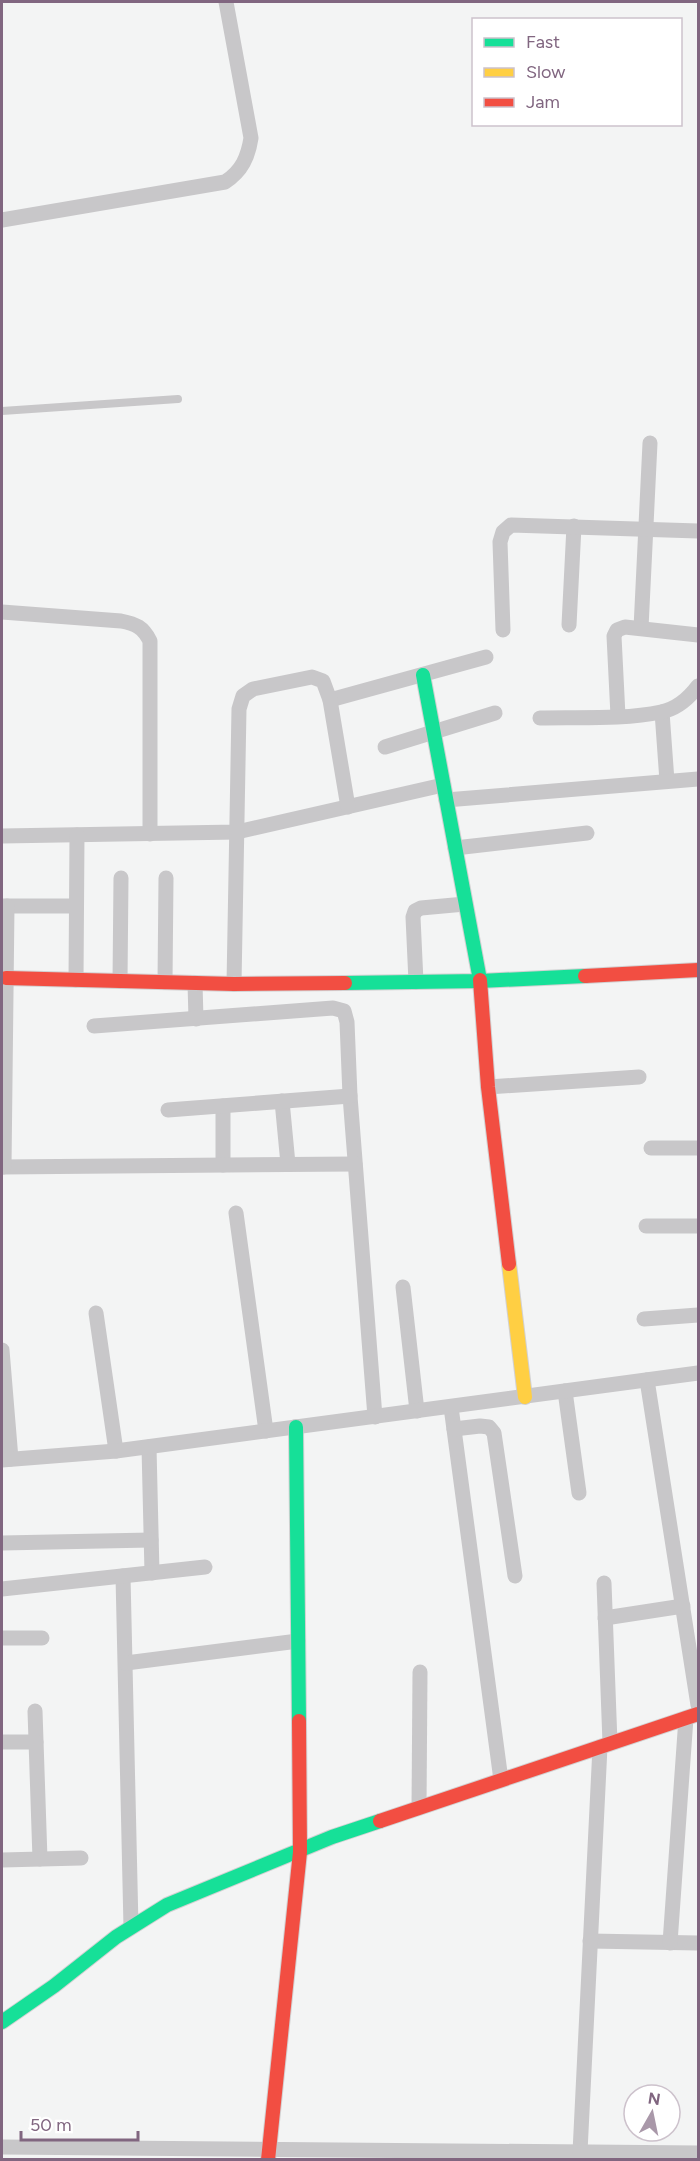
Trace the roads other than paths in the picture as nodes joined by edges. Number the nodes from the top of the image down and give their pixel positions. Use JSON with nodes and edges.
{"nodes":[{"id":1,"x":226,"y":2,"type":"edge"},
{"id":2,"x":2,"y":220,"type":"edge"},
{"id":3,"x":178,"y":399,"type":"dead end"},
{"id":4,"x":2,"y":411,"type":"edge"},
{"id":5,"x":650,"y":443,"type":"dead end"},
{"id":6,"x":574,"y":526,"type":"junction"},
{"id":7,"x":646,"y":528,"type":"junction"},
{"id":8,"x":699,"y":531,"type":"edge"},
{"id":9,"x":2,"y":612,"type":"edge"},
{"id":10,"x":569,"y":625,"type":"dead end"},
{"id":11,"x":641,"y":628,"type":"junction"},
{"id":12,"x":503,"y":630,"type":"dead end"},
{"id":13,"x":699,"y":635,"type":"edge"},
{"id":14,"x":486,"y":657,"type":"dead end"},
{"id":15,"x":423,"y":675,"type":"junction"},
{"id":16,"x":699,"y":686,"type":"edge"},
{"id":17,"x":330,"y":700,"type":"junction"},
{"id":18,"x":662,"y":712,"type":"junction"},
{"id":19,"x":495,"y":714,"type":"dead end"},
{"id":20,"x":618,"y":716,"type":"junction"},
{"id":21,"x":540,"y":718,"type":"dead end"},
{"id":22,"x":434,"y":732,"type":"junction"},
{"id":23,"x":385,"y":747,"type":"dead end"},
{"id":24,"x":699,"y":779,"type":"edge"},
{"id":25,"x":667,"y":781,"type":"junction"},
{"id":26,"x":445,"y":792,"type":"junction"},
{"id":27,"x":348,"y":807,"type":"junction"},
{"id":28,"x":237,"y":832,"type":"junction"},
{"id":29,"x":587,"y":833,"type":"dead end"},
{"id":30,"x":150,"y":834,"type":"junction"},
{"id":31,"x":77,"y":835,"type":"junction"},
{"id":32,"x":2,"y":836,"type":"edge"},
{"id":33,"x":455,"y":848,"type":"junction"},
{"id":34,"x":121,"y":878,"type":"dead end"},
{"id":35,"x":166,"y":878,"type":"dead end"},
{"id":36,"x":465,"y":903,"type":"junction"},
{"id":37,"x":4,"y":906,"type":"edge"},
{"id":38,"x":76,"y":906,"type":"junction"},
{"id":39,"x":699,"y":970,"type":"edge"},
{"id":40,"x":6,"y":978,"type":"junction"},
{"id":41,"x":76,"y":980,"type":"junction"},
{"id":42,"x":120,"y":981,"type":"junction"},
{"id":43,"x":480,"y":981,"type":"junction"},
{"id":44,"x":165,"y":982,"type":"junction"},
{"id":45,"x":416,"y":982,"type":"junction"},
{"id":46,"x":195,"y":983,"type":"junction"},
{"id":47,"x":234,"y":984,"type":"junction"},
{"id":48,"x":195,"y":1019,"type":"junction"},
{"id":49,"x":94,"y":1026,"type":"dead end"},
{"id":50,"x":639,"y":1077,"type":"dead end"},
{"id":51,"x":488,"y":1087,"type":"junction"},
{"id":52,"x":350,"y":1096,"type":"junction"},
{"id":53,"x":282,"y":1101,"type":"junction"},
{"id":54,"x":223,"y":1106,"type":"junction"},
{"id":55,"x":168,"y":1110,"type":"dead end"},
{"id":56,"x":651,"y":1148,"type":"dead end"},
{"id":57,"x":699,"y":1148,"type":"edge"},
{"id":58,"x":288,"y":1164,"type":"junction"},
{"id":59,"x":356,"y":1164,"type":"junction"},
{"id":60,"x":223,"y":1165,"type":"junction"},
{"id":61,"x":3,"y":1167,"type":"edge"},
{"id":62,"x":236,"y":1213,"type":"dead end"},
{"id":63,"x":646,"y":1226,"type":"dead end"},
{"id":64,"x":699,"y":1226,"type":"edge"},
{"id":65,"x":403,"y":1287,"type":"dead end"},
{"id":66,"x":96,"y":1314,"type":"dead end"},
{"id":67,"x":699,"y":1315,"type":"edge"},
{"id":68,"x":644,"y":1318,"type":"dead end"},
{"id":69,"x":2,"y":1350,"type":"edge"},
{"id":70,"x":699,"y":1373,"type":"edge"},
{"id":71,"x":646,"y":1380,"type":"junction"},
{"id":72,"x":565,"y":1391,"type":"junction"},
{"id":73,"x":525,"y":1396,"type":"junction"},
{"id":74,"x":451,"y":1407,"type":"junction"},
{"id":75,"x":417,"y":1411,"type":"junction"},
{"id":76,"x":375,"y":1417,"type":"junction"},
{"id":77,"x":296,"y":1427,"type":"junction"},
{"id":78,"x":454,"y":1429,"type":"junction"},
{"id":79,"x":266,"y":1431,"type":"junction"},
{"id":80,"x":149,"y":1447,"type":"junction"},
{"id":81,"x":116,"y":1451,"type":"junction"},
{"id":82,"x":6,"y":1459,"type":"edge"},
{"id":83,"x":579,"y":1493,"type":"dead end"},
{"id":84,"x":151,"y":1539,"type":"junction"},
{"id":85,"x":2,"y":1543,"type":"edge"},
{"id":86,"x":205,"y":1567,"type":"dead end"},
{"id":87,"x":152,"y":1573,"type":"junction"},
{"id":88,"x":123,"y":1576,"type":"junction"},
{"id":89,"x":515,"y":1576,"type":"dead end"},
{"id":90,"x":604,"y":1583,"type":"dead end"},
{"id":91,"x":2,"y":1589,"type":"edge"},
{"id":92,"x":683,"y":1606,"type":"junction"},
{"id":93,"x":605,"y":1618,"type":"junction"},
{"id":94,"x":2,"y":1638,"type":"edge"},
{"id":95,"x":42,"y":1638,"type":"dead end"},
{"id":96,"x":298,"y":1641,"type":"junction"},
{"id":97,"x":126,"y":1663,"type":"junction"},
{"id":98,"x":420,"y":1672,"type":"dead end"},
{"id":99,"x":699,"y":1705,"type":"edge"},
{"id":100,"x":35,"y":1711,"type":"dead end"},
{"id":101,"x":692,"y":1716,"type":"edge"},
{"id":102,"x":2,"y":1742,"type":"edge"},
{"id":103,"x":36,"y":1742,"type":"junction"},
{"id":104,"x":605,"y":1745,"type":"junction"},
{"id":105,"x":501,"y":1780,"type":"junction"},
{"id":106,"x":419,"y":1808,"type":"junction"},
{"id":107,"x":300,"y":1852,"type":"junction"},
{"id":108,"x":81,"y":1858,"type":"dead end"},
{"id":109,"x":40,"y":1859,"type":"junction"},
{"id":110,"x":2,"y":1860,"type":"edge"},
{"id":111,"x":131,"y":1927,"type":"junction"},
{"id":112,"x":590,"y":1941,"type":"junction"},
{"id":113,"x":670,"y":1943,"type":"junction"},
{"id":114,"x":699,"y":1943,"type":"edge"},
{"id":115,"x":2,"y":2022,"type":"edge"},
{"id":116,"x":2,"y":2147,"type":"edge"},
{"id":117,"x":580,"y":2152,"type":"junction"},
{"id":118,"x":699,"y":2153,"type":"edge"},
{"id":119,"x":268,"y":2154,"type":"edge"},
{"id":120,"x":390,"y":2155,"type":"edge"},
{"id":121,"x":445,"y":2155,"type":"edge"}],
"edges":[{"from":1,"to":2,"type":"street"},
{"from":3,"to":4,"type":"lane"},
{"from":5,"to":7,"type":"street"},
{"from":6,"to":7,"type":"street"},
{"from":6,"to":10,"type":"street"},
{"from":6,"to":12,"type":"street"},
{"from":7,"to":8,"type":"street"},
{"from":7,"to":11,"type":"street"},
{"from":9,"to":30,"type":"street"},
{"from":11,"to":13,"type":"street"},
{"from":11,"to":20,"type":"street"},
{"from":14,"to":15,"type":"street"},
{"from":15,"to":17,"type":"street"},
{"from":15,"to":22,"type":"street"},
{"from":16,"to":18,"type":"street"},
{"from":17,"to":27,"type":"street"},
{"from":17,"to":28,"type":"street"},
{"from":18,"to":20,"type":"street"},
{"from":18,"to":25,"type":"street"},
{"from":19,"to":22,"type":"street"},
{"from":20,"to":21,"type":"street"},
{"from":22,"to":23,"type":"street"},
{"from":22,"to":26,"type":"street"},
{"from":24,"to":25,"type":"street"},
{"from":25,"to":26,"type":"street"},
{"from":26,"to":27,"type":"street"},
{"from":26,"to":33,"type":"street"},
{"from":27,"to":28,"type":"street"},
{"from":28,"to":30,"type":"street"},
{"from":28,"to":47,"type":"street"},
{"from":29,"to":33,"type":"street"},
{"from":30,"to":31,"type":"street"},
{"from":31,"to":32,"type":"street"},
{"from":31,"to":38,"type":"street"},
{"from":33,"to":36,"type":"street"},
{"from":34,"to":42,"type":"street"},
{"from":35,"to":44,"type":"street"},
{"from":36,"to":43,"type":"street"},
{"from":36,"to":45,"type":"street"},
{"from":37,"to":38,"type":"street"},
{"from":37,"to":40,"type":"street"},
{"from":38,"to":41,"type":"street"},
{"from":39,"to":43,"type":"street"},
{"from":40,"to":41,"type":"street"},
{"from":40,"to":61,"type":"street"},
{"from":41,"to":42,"type":"street"},
{"from":42,"to":44,"type":"street"},
{"from":43,"to":45,"type":"street"},
{"from":43,"to":51,"type":"street"},
{"from":44,"to":46,"type":"street"},
{"from":45,"to":47,"type":"street"},
{"from":46,"to":47,"type":"street"},
{"from":46,"to":48,"type":"street"},
{"from":48,"to":49,"type":"street"},
{"from":48,"to":52,"type":"street"},
{"from":50,"to":51,"type":"street"},
{"from":51,"to":73,"type":"street"},
{"from":52,"to":53,"type":"street"},
{"from":52,"to":59,"type":"street"},
{"from":53,"to":54,"type":"street"},
{"from":53,"to":58,"type":"street"},
{"from":54,"to":55,"type":"street"},
{"from":54,"to":60,"type":"street"},
{"from":56,"to":57,"type":"street"},
{"from":58,"to":59,"type":"street"},
{"from":58,"to":60,"type":"street"},
{"from":59,"to":76,"type":"street"},
{"from":60,"to":61,"type":"street"},
{"from":62,"to":79,"type":"street"},
{"from":63,"to":64,"type":"street"},
{"from":65,"to":75,"type":"street"},
{"from":66,"to":81,"type":"street"},
{"from":67,"to":68,"type":"street"},
{"from":69,"to":82,"type":"street"},
{"from":70,"to":71,"type":"street"},
{"from":71,"to":72,"type":"street"},
{"from":71,"to":92,"type":"street"},
{"from":72,"to":73,"type":"street"},
{"from":72,"to":83,"type":"street"},
{"from":73,"to":74,"type":"street"},
{"from":74,"to":75,"type":"street"},
{"from":74,"to":78,"type":"street"},
{"from":75,"to":76,"type":"street"},
{"from":76,"to":77,"type":"street"},
{"from":77,"to":79,"type":"street"},
{"from":77,"to":96,"type":"street"},
{"from":78,"to":89,"type":"street"},
{"from":78,"to":105,"type":"street"},
{"from":79,"to":80,"type":"street"},
{"from":80,"to":81,"type":"street"},
{"from":80,"to":84,"type":"street"},
{"from":81,"to":82,"type":"street"},
{"from":84,"to":85,"type":"street"},
{"from":84,"to":87,"type":"street"},
{"from":86,"to":87,"type":"street"},
{"from":87,"to":88,"type":"street"},
{"from":88,"to":91,"type":"street"},
{"from":88,"to":97,"type":"street"},
{"from":90,"to":93,"type":"street"},
{"from":92,"to":93,"type":"street"},
{"from":92,"to":99,"type":"street"},
{"from":93,"to":104,"type":"street"},
{"from":94,"to":95,"type":"street"},
{"from":96,"to":97,"type":"street"},
{"from":96,"to":107,"type":"street"},
{"from":97,"to":111,"type":"street"},
{"from":98,"to":106,"type":"street"},
{"from":100,"to":103,"type":"street"},
{"from":101,"to":104,"type":"street"},
{"from":101,"to":113,"type":"street"},
{"from":102,"to":103,"type":"street"},
{"from":103,"to":109,"type":"street"},
{"from":104,"to":105,"type":"street"},
{"from":104,"to":112,"type":"street"},
{"from":105,"to":106,"type":"street"},
{"from":106,"to":107,"type":"street"},
{"from":107,"to":111,"type":"street"},
{"from":107,"to":119,"type":"street"},
{"from":108,"to":109,"type":"street"},
{"from":109,"to":110,"type":"street"},
{"from":111,"to":115,"type":"street"},
{"from":112,"to":113,"type":"street"},
{"from":112,"to":117,"type":"street"},
{"from":113,"to":114,"type":"street"},
{"from":116,"to":119,"type":"street"},
{"from":117,"to":118,"type":"street"},
{"from":117,"to":121,"type":"street"},
{"from":119,"to":120,"type":"street"},
{"from":120,"to":121,"type":"street"}]}
